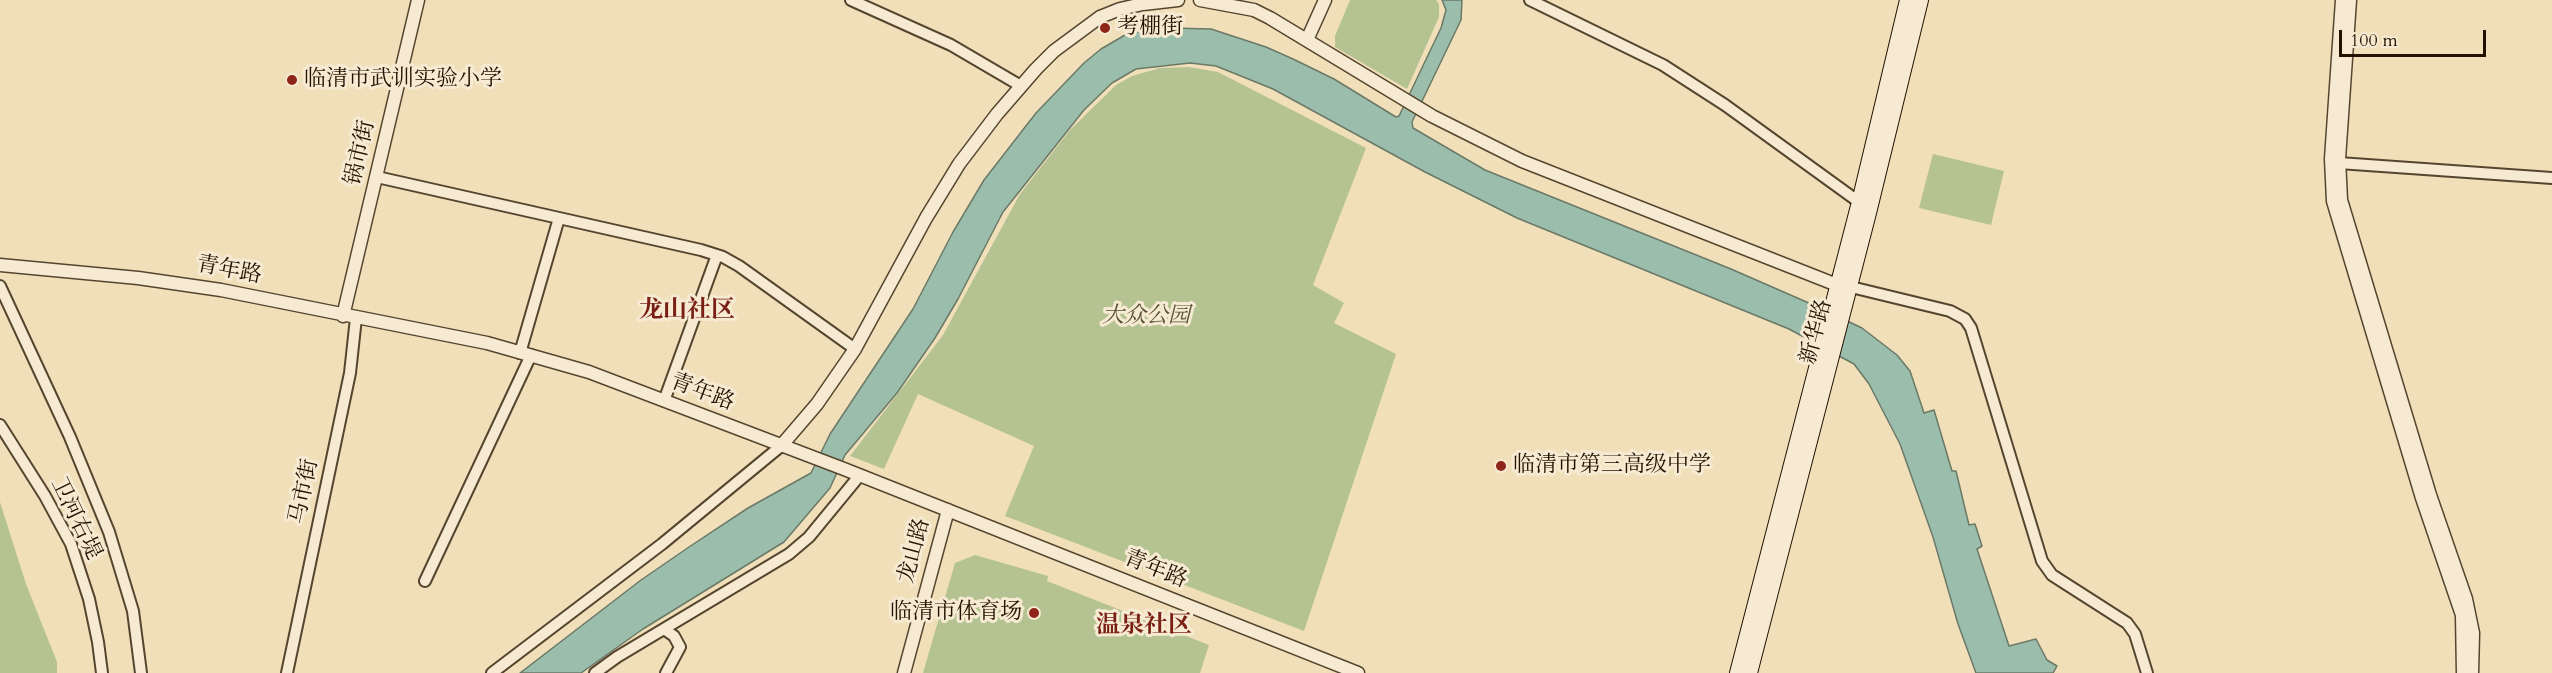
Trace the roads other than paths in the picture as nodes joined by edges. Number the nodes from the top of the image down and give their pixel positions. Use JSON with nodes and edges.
{"nodes":[{"id":1,"x":418,"y":0,"type":"edge"},
{"id":2,"x":851,"y":0,"type":"edge"},
{"id":3,"x":1178,"y":0,"type":"edge"},
{"id":4,"x":1200,"y":0,"type":"edge"},
{"id":5,"x":1325,"y":0,"type":"edge"},
{"id":6,"x":1530,"y":0,"type":"edge"},
{"id":7,"x":1907,"y":0,"type":"edge"},
{"id":8,"x":1921,"y":0,"type":"edge"},
{"id":9,"x":2342,"y":0,"type":"edge"},
{"id":10,"x":2350,"y":0,"type":"edge"},
{"id":11,"x":1307,"y":40,"type":"junction"},
{"id":12,"x":1021,"y":86,"type":"junction"},
{"id":13,"x":2339,"y":163,"type":"junction"},
{"id":14,"x":377,"y":177,"type":"junction"},
{"id":15,"x":2552,"y":178,"type":"edge"},
{"id":16,"x":1859,"y":202,"type":"junction"},
{"id":17,"x":559,"y":218,"type":"junction"},
{"id":18,"x":717,"y":255,"type":"junction"},
{"id":19,"x":0,"y":265,"type":"edge"},
{"id":20,"x":0,"y":286,"type":"edge"},
{"id":21,"x":1842,"y":293,"type":"junction"},
{"id":22,"x":349,"y":317,"type":"junction"},
{"id":23,"x":855,"y":349,"type":"junction"},
{"id":24,"x":525,"y":354,"type":"junction"},
{"id":25,"x":1826,"y":356,"type":"junction"},
{"id":26,"x":664,"y":401,"type":"junction"},
{"id":27,"x":0,"y":425,"type":"edge"},
{"id":28,"x":781,"y":446,"type":"junction"},
{"id":29,"x":860,"y":475,"type":"junction"},
{"id":30,"x":948,"y":510,"type":"junction"},
{"id":31,"x":425,"y":581,"type":"dead end"},
{"id":32,"x":664,"y":629,"type":"junction"},
{"id":33,"x":102,"y":673,"type":"edge"},
{"id":34,"x":141,"y":673,"type":"edge"},
{"id":35,"x":288,"y":673,"type":"edge"},
{"id":36,"x":492,"y":673,"type":"edge"},
{"id":37,"x":595,"y":673,"type":"edge"},
{"id":38,"x":666,"y":673,"type":"edge"},
{"id":39,"x":904,"y":673,"type":"edge"},
{"id":40,"x":1358,"y":673,"type":"edge"},
{"id":41,"x":1737,"y":673,"type":"edge"},
{"id":42,"x":1750,"y":673,"type":"edge"},
{"id":43,"x":2147,"y":673,"type":"edge"},
{"id":44,"x":2463,"y":673,"type":"edge"},
{"id":45,"x":2472,"y":673,"type":"edge"}],
"edges":[{"from":1,"to":14,"type":"street","name":"锅市街"},
{"from":2,"to":12,"type":"street"},
{"from":3,"to":12,"type":"street"},
{"from":4,"to":11,"type":"street"},
{"from":5,"to":11,"type":"street"},
{"from":6,"to":16,"type":"street"},
{"from":7,"to":16,"type":"main road","name":"新华路"},
{"from":8,"to":21,"type":"main road","name":"新华路"},
{"from":9,"to":44,"type":"street"},
{"from":10,"to":13,"type":"street"},
{"from":11,"to":21,"type":"street"},
{"from":12,"to":23,"type":"street"},
{"from":13,"to":15,"type":"street"},
{"from":13,"to":45,"type":"street"},
{"from":14,"to":17,"type":"street"},
{"from":14,"to":22,"type":"street","name":"锅市街"},
{"from":16,"to":21,"type":"main road","name":"新华路"},
{"from":17,"to":18,"type":"street"},
{"from":17,"to":24,"type":"street"},
{"from":18,"to":23,"type":"street"},
{"from":18,"to":26,"type":"street"},
{"from":19,"to":22,"type":"street","name":"青年路"},
{"from":20,"to":34,"type":"street"},
{"from":21,"to":25,"type":"main road","name":"新华路"},
{"from":21,"to":43,"type":"street"},
{"from":22,"to":24,"type":"street","name":"青年路"},
{"from":22,"to":35,"type":"street","name":"马市街"},
{"from":23,"to":28,"type":"street"},
{"from":24,"to":26,"type":"street","name":"青年路"},
{"from":24,"to":31,"type":"street"},
{"from":25,"to":41,"type":"main road","name":"新华路"},
{"from":25,"to":42,"type":"main road","name":"新华路"},
{"from":26,"to":28,"type":"street","name":"青年路"},
{"from":27,"to":33,"type":"street","name":"卫河右堤"},
{"from":28,"to":29,"type":"street","name":"青年路"},
{"from":28,"to":36,"type":"street"},
{"from":29,"to":30,"type":"street","name":"青年路"},
{"from":29,"to":32,"type":"street"},
{"from":30,"to":39,"type":"street","name":"龙山路"},
{"from":30,"to":40,"type":"street","name":"青年路"},
{"from":32,"to":37,"type":"street"},
{"from":32,"to":38,"type":"street"}]}
